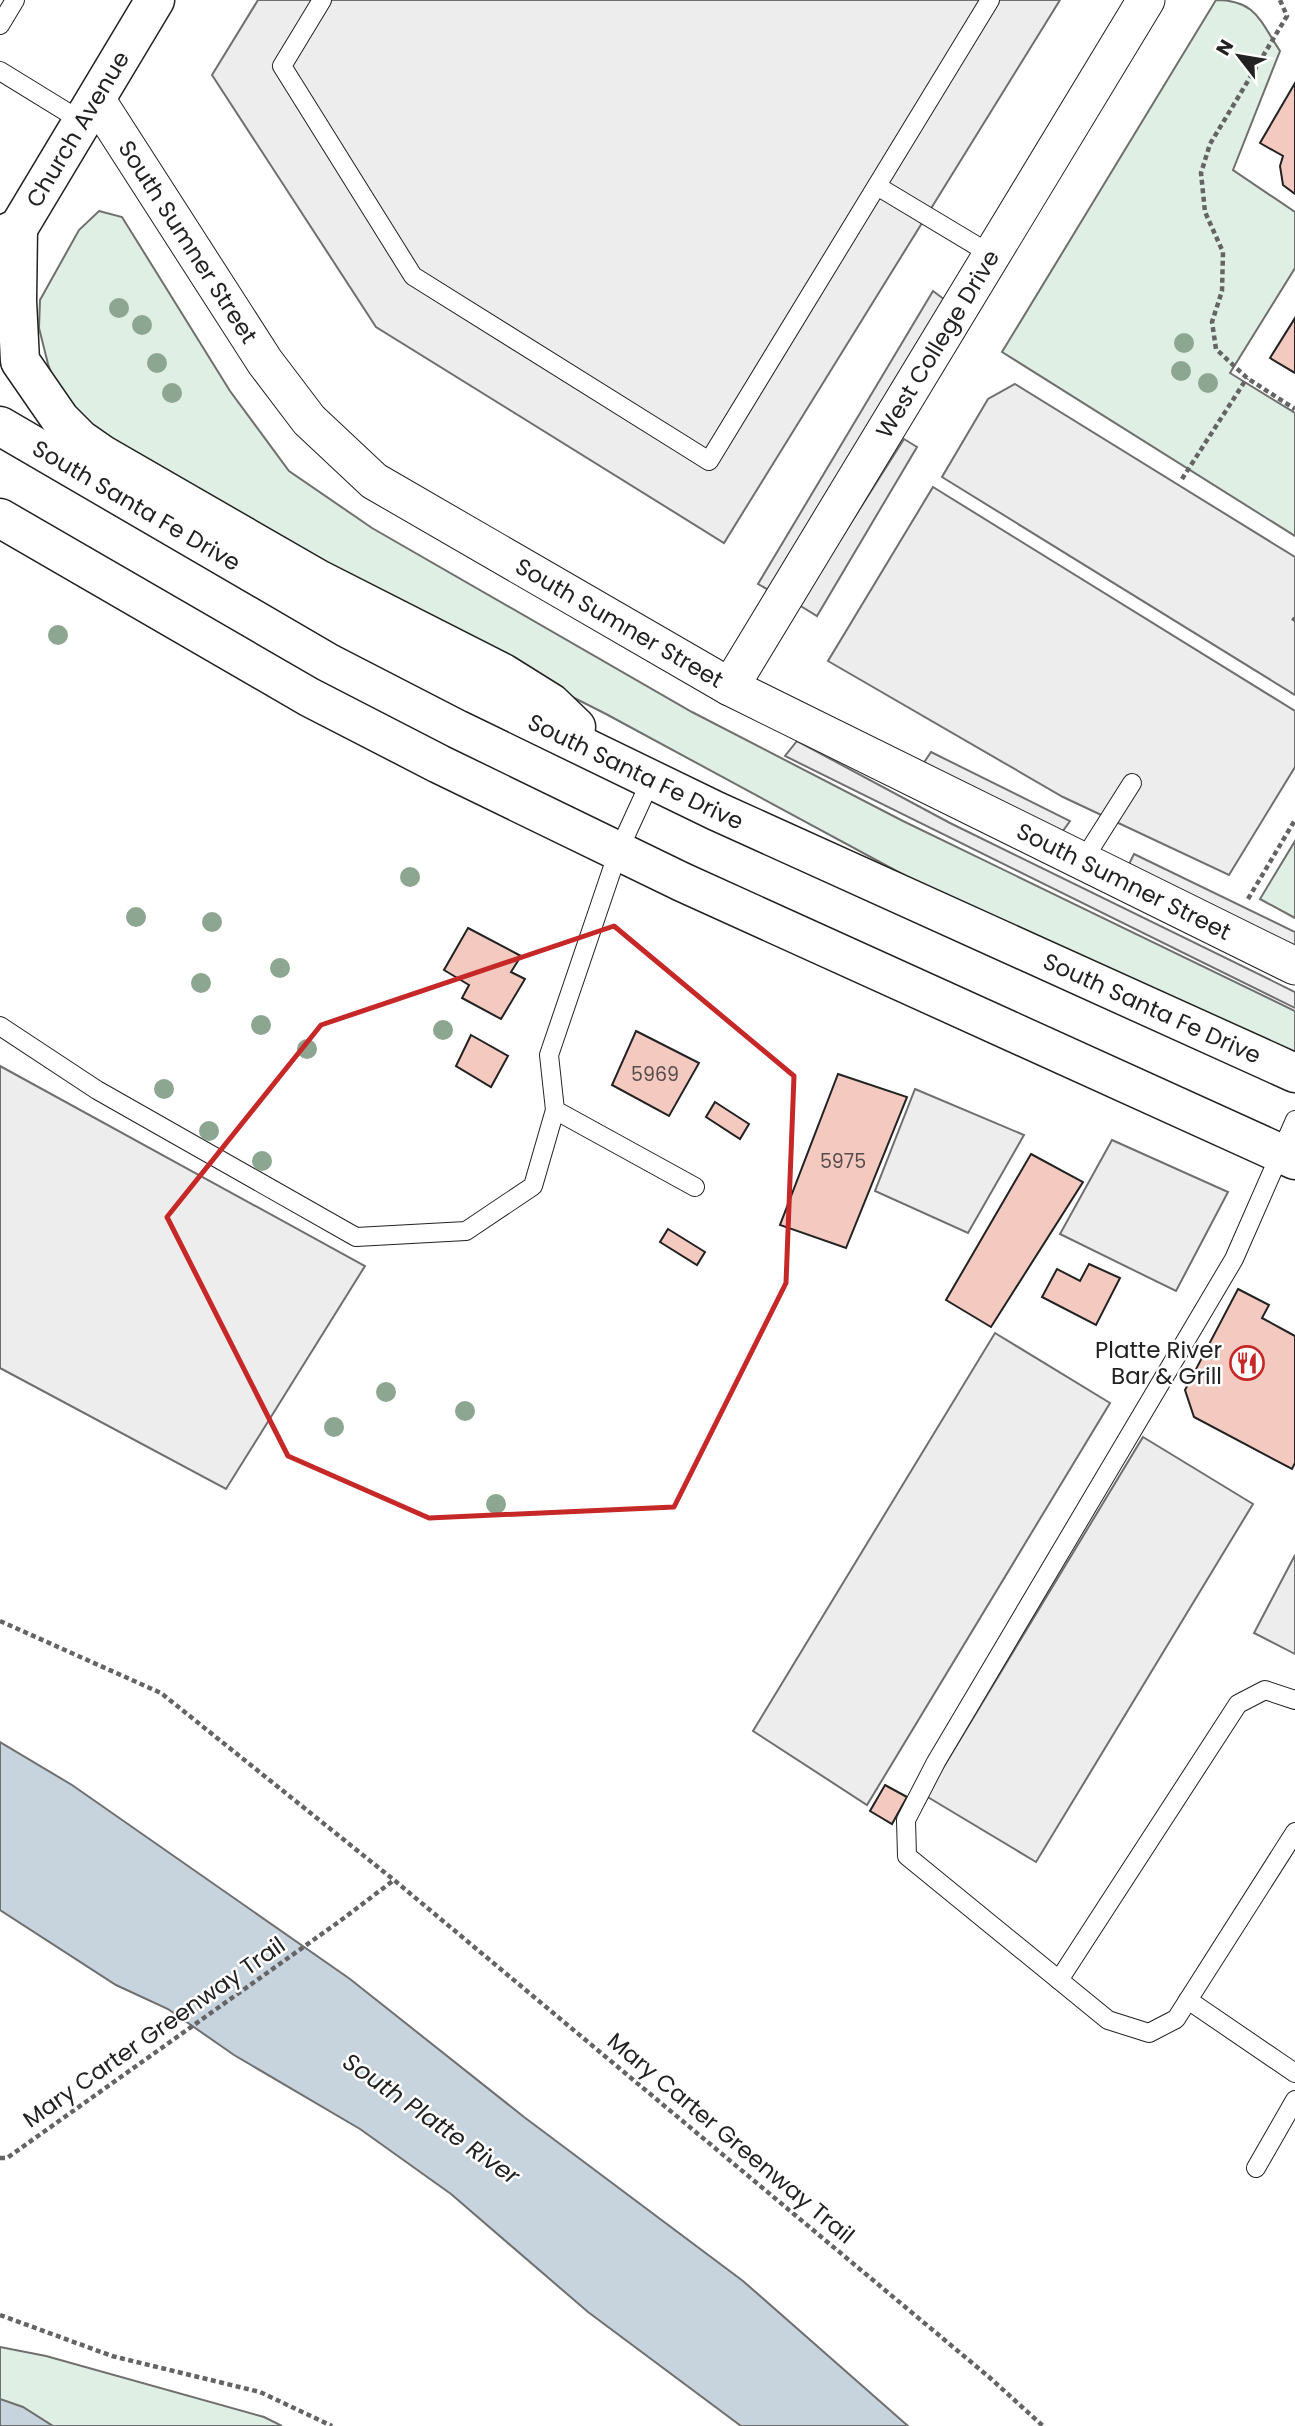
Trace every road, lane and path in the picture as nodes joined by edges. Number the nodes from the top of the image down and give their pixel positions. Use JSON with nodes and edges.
{"nodes":[{"id":1,"x":15,"y":0,"type":"edge"},
{"id":2,"x":155,"y":0,"type":"edge"},
{"id":3,"x":322,"y":0,"type":"edge"},
{"id":4,"x":990,"y":0,"type":"edge"},
{"id":5,"x":1146,"y":0,"type":"edge"},
{"id":6,"x":1280,"y":0,"type":"edge"},
{"id":7,"x":0,"y":25,"type":"edge"},
{"id":8,"x":3,"y":79,"type":"edge"},
{"id":9,"x":90,"y":110,"type":"junction"},
{"id":10,"x":877,"y":186,"type":"junction"},
{"id":11,"x":6,"y":241,"type":"edge"},
{"id":12,"x":992,"y":255,"type":"junction"},
{"id":13,"x":1247,"y":378,"type":"junction"},
{"id":14,"x":1295,"y":409,"type":"edge"},
{"id":15,"x":0,"y":426,"type":"edge"},
{"id":16,"x":1182,"y":479,"type":"dead end"},
{"id":17,"x":0,"y":518,"type":"edge"},
{"id":18,"x":730,"y":687,"type":"junction"},
{"id":19,"x":604,"y":757,"type":"junction"},
{"id":20,"x":651,"y":780,"type":"junction"},
{"id":21,"x":1132,"y":783,"type":"dead end"},
{"id":22,"x":1295,"y":820,"type":"edge"},
{"id":23,"x":618,"y":852,"type":"junction"},
{"id":24,"x":1082,"y":862,"type":"junction"},
{"id":25,"x":1248,"y":899,"type":"dead end"},
{"id":26,"x":1295,"y":966,"type":"edge"},
{"id":27,"x":0,"y":1026,"type":"edge"},
{"id":28,"x":1295,"y":1073,"type":"edge"},
{"id":29,"x":555,"y":1110,"type":"junction"},
{"id":30,"x":1290,"y":1144,"type":"edge"},
{"id":31,"x":695,"y":1187,"type":"dead end"},
{"id":32,"x":0,"y":1621,"type":"edge"},
{"id":33,"x":1295,"y":1700,"type":"edge"},
{"id":34,"x":1295,"y":1832,"type":"edge"},
{"id":35,"x":394,"y":1880,"type":"junction"},
{"id":36,"x":1059,"y":1980,"type":"junction"},
{"id":37,"x":1188,"y":2000,"type":"junction"},
{"id":38,"x":1295,"y":2073,"type":"edge"},
{"id":39,"x":1295,"y":2100,"type":"edge"},
{"id":40,"x":0,"y":2158,"type":"edge"},
{"id":41,"x":1256,"y":2168,"type":"dead end"},
{"id":42,"x":0,"y":2315,"type":"edge"},
{"id":43,"x":332,"y":2426,"type":"edge"},
{"id":44,"x":1043,"y":2426,"type":"edge"}],
"edges":[{"from":1,"to":7,"type":"lane"},
{"from":2,"to":9,"type":"main road","name":"Church Avenue"},
{"from":3,"to":10,"type":"lane"},
{"from":4,"to":10,"type":"lane"},
{"from":5,"to":12,"type":"street","name":"West College Drive"},
{"from":6,"to":13,"type":"path"},
{"from":8,"to":9,"type":"lane"},
{"from":9,"to":11,"type":"main road","name":"Church Avenue"},
{"from":9,"to":18,"type":"street","name":"South Sumner Street"},
{"from":10,"to":12,"type":"lane"},
{"from":11,"to":19,"type":"main road"},
{"from":12,"to":18,"type":"street","name":"West College Drive"},
{"from":13,"to":14,"type":"path"},
{"from":13,"to":16,"type":"path"},
{"from":15,"to":19,"type":"main road","name":"South Santa Fe Drive"},
{"from":17,"to":23,"type":"main road"},
{"from":18,"to":24,"type":"street","name":"South Sumner Street"},
{"from":19,"to":20,"type":"main road","name":"South Santa Fe Drive"},
{"from":20,"to":23,"type":"lane"},
{"from":20,"to":28,"type":"main road","name":"South Santa Fe Drive"},
{"from":21,"to":24,"type":"lane"},
{"from":22,"to":25,"type":"path"},
{"from":23,"to":29,"type":"lane"},
{"from":23,"to":30,"type":"main road"},
{"from":24,"to":26,"type":"street","name":"South Sumner Street"},
{"from":27,"to":29,"type":"lane"},
{"from":29,"to":31,"type":"lane"},
{"from":30,"to":36,"type":"lane"},
{"from":32,"to":35,"type":"path","name":"Mary Carter Greenway Trail"},
{"from":33,"to":36,"type":"lane"},
{"from":34,"to":37,"type":"lane"},
{"from":35,"to":40,"type":"path","name":"Mary Carter Greenway Trail"},
{"from":35,"to":44,"type":"path","name":"Mary Carter Greenway Trail"},
{"from":36,"to":37,"type":"lane"},
{"from":37,"to":38,"type":"lane"},
{"from":39,"to":41,"type":"lane"},
{"from":42,"to":43,"type":"path"}]}
